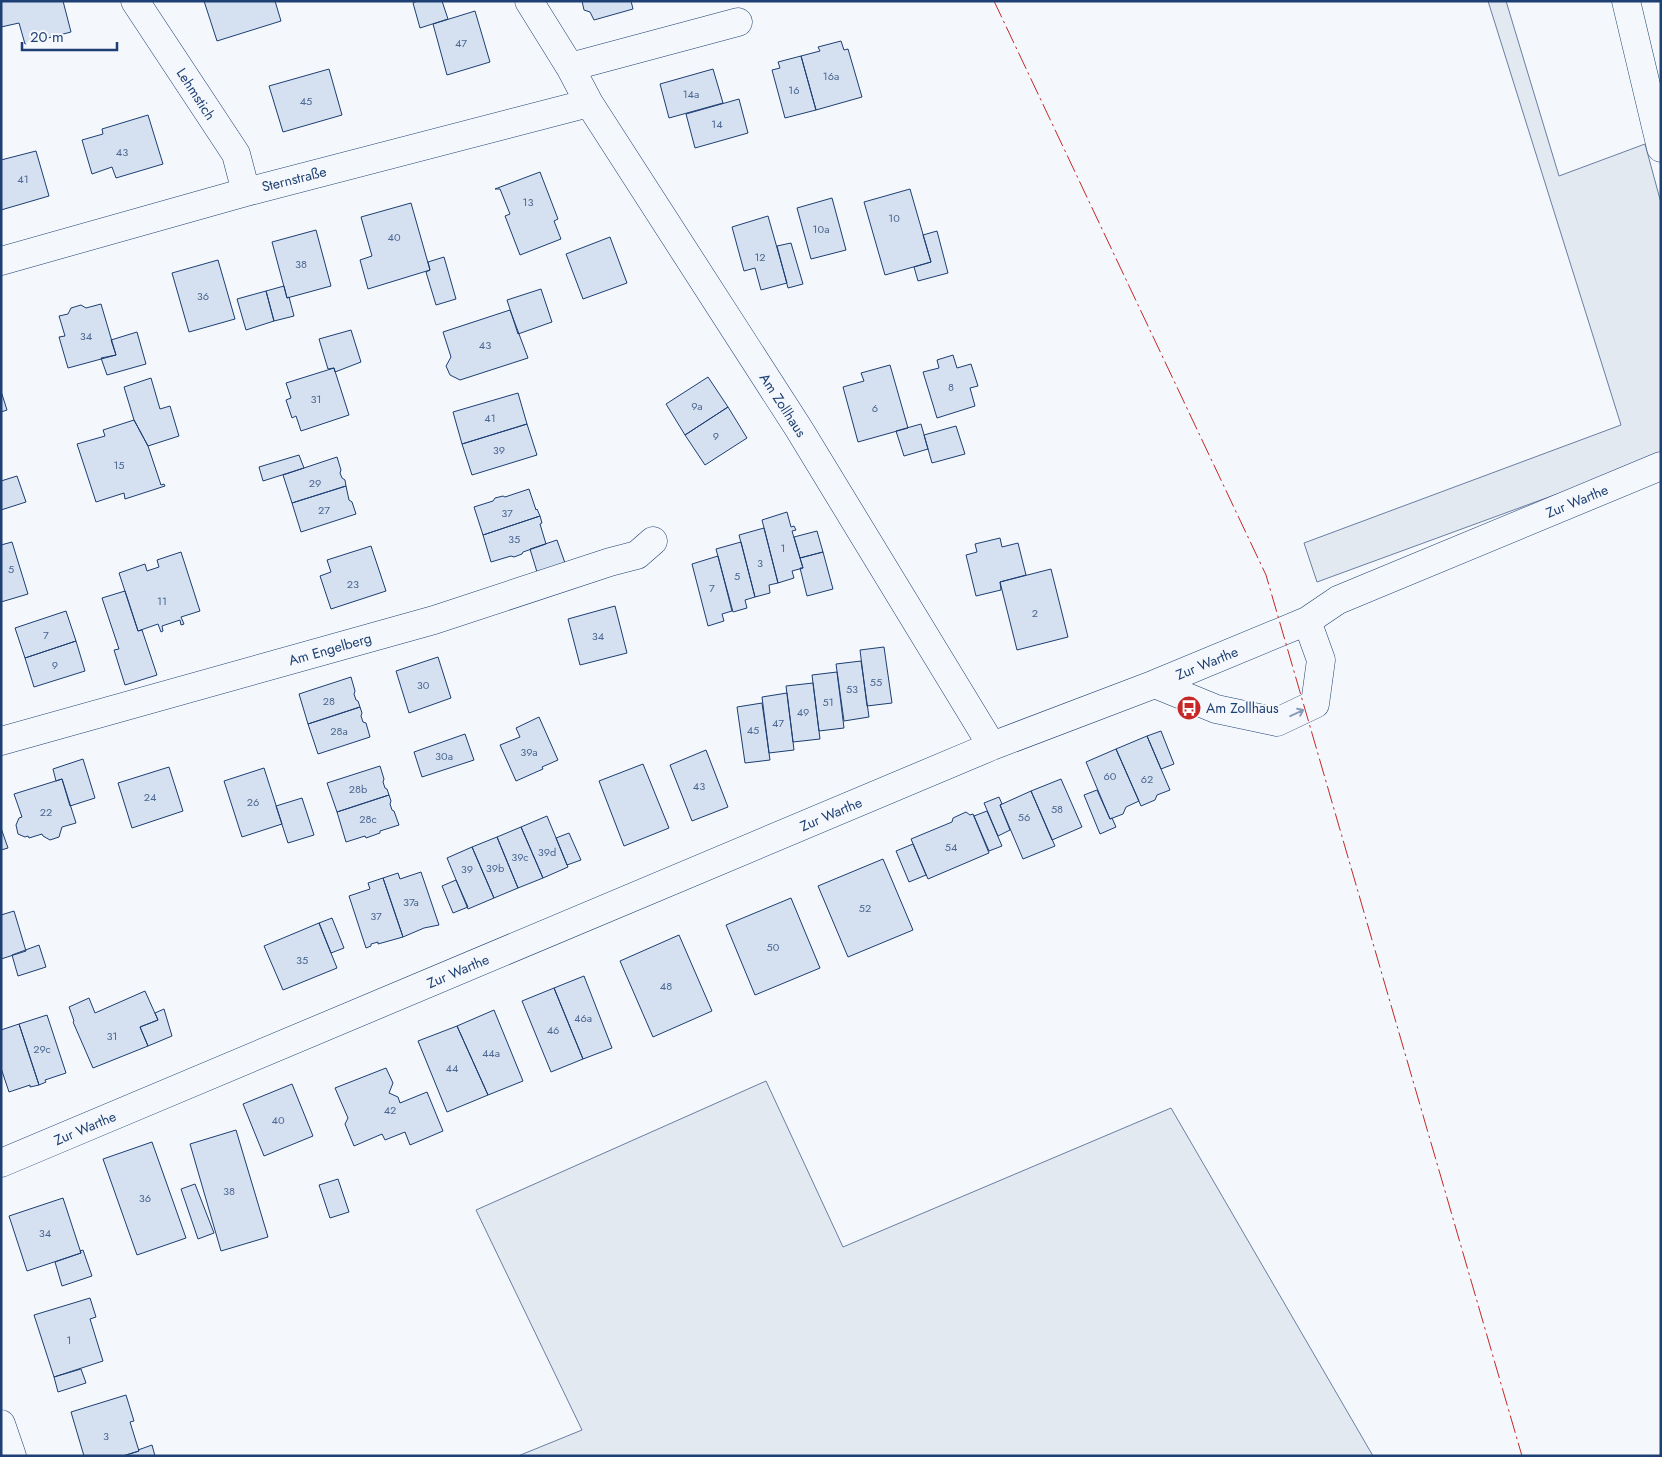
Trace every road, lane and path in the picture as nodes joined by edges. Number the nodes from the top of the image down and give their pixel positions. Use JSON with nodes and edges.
{"nodes":[{"id":1,"x":135,"y":1,"type":"edge"},
{"id":2,"x":529,"y":1,"type":"edge"},
{"id":3,"x":1626,"y":1,"type":"edge"},
{"id":4,"x":738,"y":22,"type":"dead end"},
{"id":5,"x":570,"y":67,"type":"junction"},
{"id":6,"x":589,"y":103,"type":"junction"},
{"id":7,"x":1661,"y":148,"type":"edge"},
{"id":8,"x":246,"y":192,"type":"junction"},
{"id":9,"x":1,"y":261,"type":"edge"},
{"id":10,"x":1661,"y":466,"type":"edge"},
{"id":11,"x":653,"y":541,"type":"dead end"},
{"id":12,"x":1307,"y":621,"type":"junction"},
{"id":13,"x":1155,"y":684,"type":"junction"},
{"id":14,"x":1,"y":740,"type":"edge"},
{"id":15,"x":992,"y":746,"type":"junction"},
{"id":16,"x":1,"y":1163,"type":"edge"},
{"id":17,"x":1,"y":1424,"type":"edge"},
{"id":18,"x":12,"y":1456,"type":"edge"}],
"edges":[{"from":1,"to":8,"type":"street","name":"Lehmstich"},
{"from":2,"to":5,"type":"street","name":"Am Zollhaus"},
{"from":3,"to":7,"type":"street"},
{"from":4,"to":5,"type":"street"},
{"from":5,"to":6,"type":"street","name":"Am Zollhaus"},
{"from":6,"to":8,"type":"street","name":"Sternstraße"},
{"from":6,"to":15,"type":"street","name":"Am Zollhaus"},
{"from":8,"to":9,"type":"street","name":"Sternstraße"},
{"from":10,"to":12,"type":"street","name":"Zur Warthe"},
{"from":11,"to":14,"type":"street","name":"Am Engelberg"},
{"from":12,"to":13,"type":"street","name":"Zur Warthe"},
{"from":13,"to":12,"type":"street","one_way":true},
{"from":13,"to":15,"type":"street","name":"Zur Warthe"},
{"from":15,"to":16,"type":"street","name":"Zur Warthe"},
{"from":17,"to":18,"type":"street"}]}
